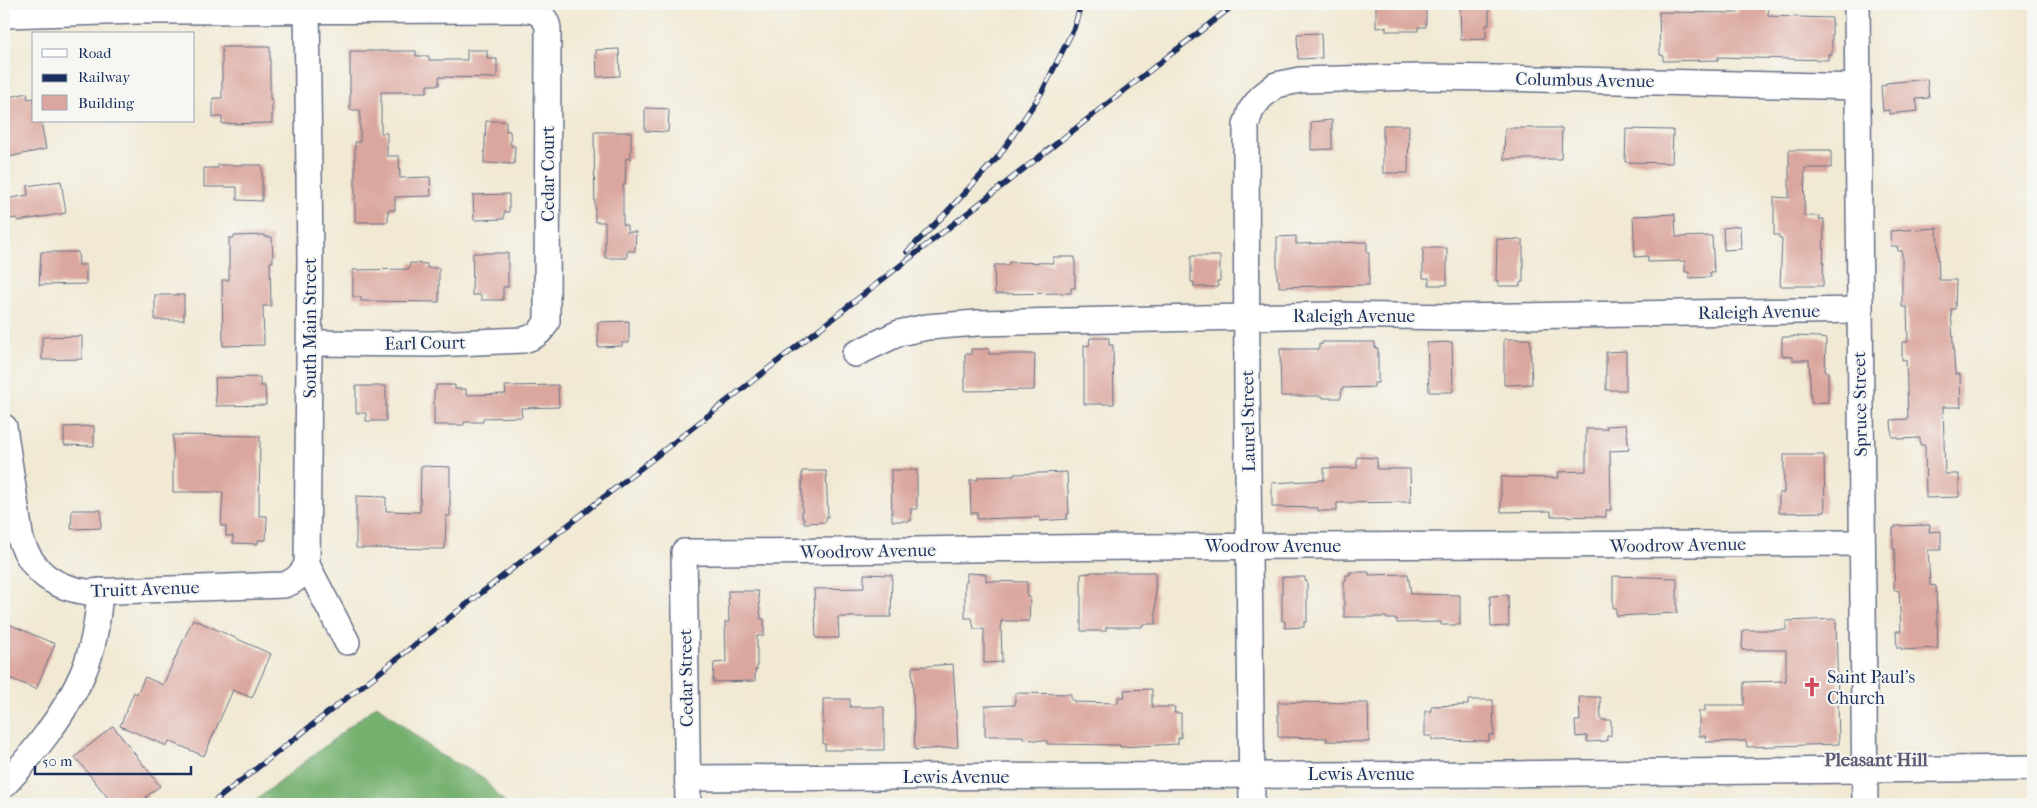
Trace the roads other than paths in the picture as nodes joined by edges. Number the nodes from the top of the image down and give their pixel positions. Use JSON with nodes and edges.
{"nodes":[{"id":1,"x":1857,"y":4,"type":"edge"},
{"id":2,"x":307,"y":7,"type":"edge"},
{"id":3,"x":4,"y":15,"type":"edge"},
{"id":4,"x":1312,"y":80,"type":"joint"},
{"id":5,"x":1858,"y":87,"type":"junction"},
{"id":6,"x":1859,"y":310,"type":"junction"},
{"id":7,"x":1247,"y":317,"type":"junction"},
{"id":8,"x":539,"y":333,"type":"joint"},
{"id":9,"x":310,"y":343,"type":"junction"},
{"id":10,"x":855,"y":354,"type":"dead end"},
{"id":11,"x":4,"y":427,"type":"edge"},
{"id":12,"x":1862,"y":543,"type":"junction"},
{"id":13,"x":1250,"y":546,"type":"junction"},
{"id":14,"x":684,"y":552,"type":"joint"},
{"id":15,"x":307,"y":565,"type":"junction"},
{"id":16,"x":100,"y":591,"type":"junction"},
{"id":17,"x":348,"y":642,"type":"dead end"},
{"id":18,"x":2033,"y":768,"type":"edge"},
{"id":19,"x":1865,"y":770,"type":"junction"},
{"id":20,"x":1252,"y":774,"type":"junction"},
{"id":21,"x":689,"y":778,"type":"junction"},
{"id":22,"x":4,"y":785,"type":"edge"},
{"id":23,"x":688,"y":804,"type":"edge"},
{"id":24,"x":1252,"y":804,"type":"edge"},
{"id":25,"x":1865,"y":804,"type":"edge"}],
"edges":[{"from":1,"to":5,"type":"street","name":"Spruce Street"},
{"from":2,"to":3,"type":"street"},
{"from":2,"to":8,"type":"street","name":"Cedar Court"},
{"from":2,"to":9,"type":"street","name":"South Main Street"},
{"from":4,"to":5,"type":"street","name":"Columbus Avenue"},
{"from":4,"to":7,"type":"street","name":"Laurel Street"},
{"from":5,"to":6,"type":"street","name":"Spruce Street"},
{"from":6,"to":7,"type":"street","name":"Raleigh Avenue"},
{"from":6,"to":12,"type":"street","name":"Spruce Street"},
{"from":7,"to":10,"type":"street","name":"Raleigh Avenue"},
{"from":7,"to":13,"type":"street","name":"Laurel Street"},
{"from":8,"to":9,"type":"street","name":"Earl Court"},
{"from":9,"to":15,"type":"street","name":"South Main Street"},
{"from":11,"to":16,"type":"street","name":"Truitt Avenue"},
{"from":12,"to":13,"type":"street","name":"Woodrow Avenue"},
{"from":12,"to":19,"type":"street","name":"Spruce Street"},
{"from":13,"to":14,"type":"street","name":"Woodrow Avenue"},
{"from":13,"to":20,"type":"street","name":"Laurel Street"},
{"from":14,"to":21,"type":"street","name":"Cedar Street"},
{"from":15,"to":16,"type":"street","name":"Truitt Avenue"},
{"from":15,"to":17,"type":"street","name":"South Main Street"},
{"from":16,"to":22,"type":"street"},
{"from":18,"to":19,"type":"street","name":"Lewis Avenue"},
{"from":19,"to":20,"type":"street","name":"Lewis Avenue"},
{"from":19,"to":25,"type":"street","name":"Spruce Street"},
{"from":20,"to":21,"type":"street","name":"Lewis Avenue"},
{"from":20,"to":24,"type":"street","name":"Laurel Street"},
{"from":21,"to":23,"type":"street","name":"Cedar Street"}]}
